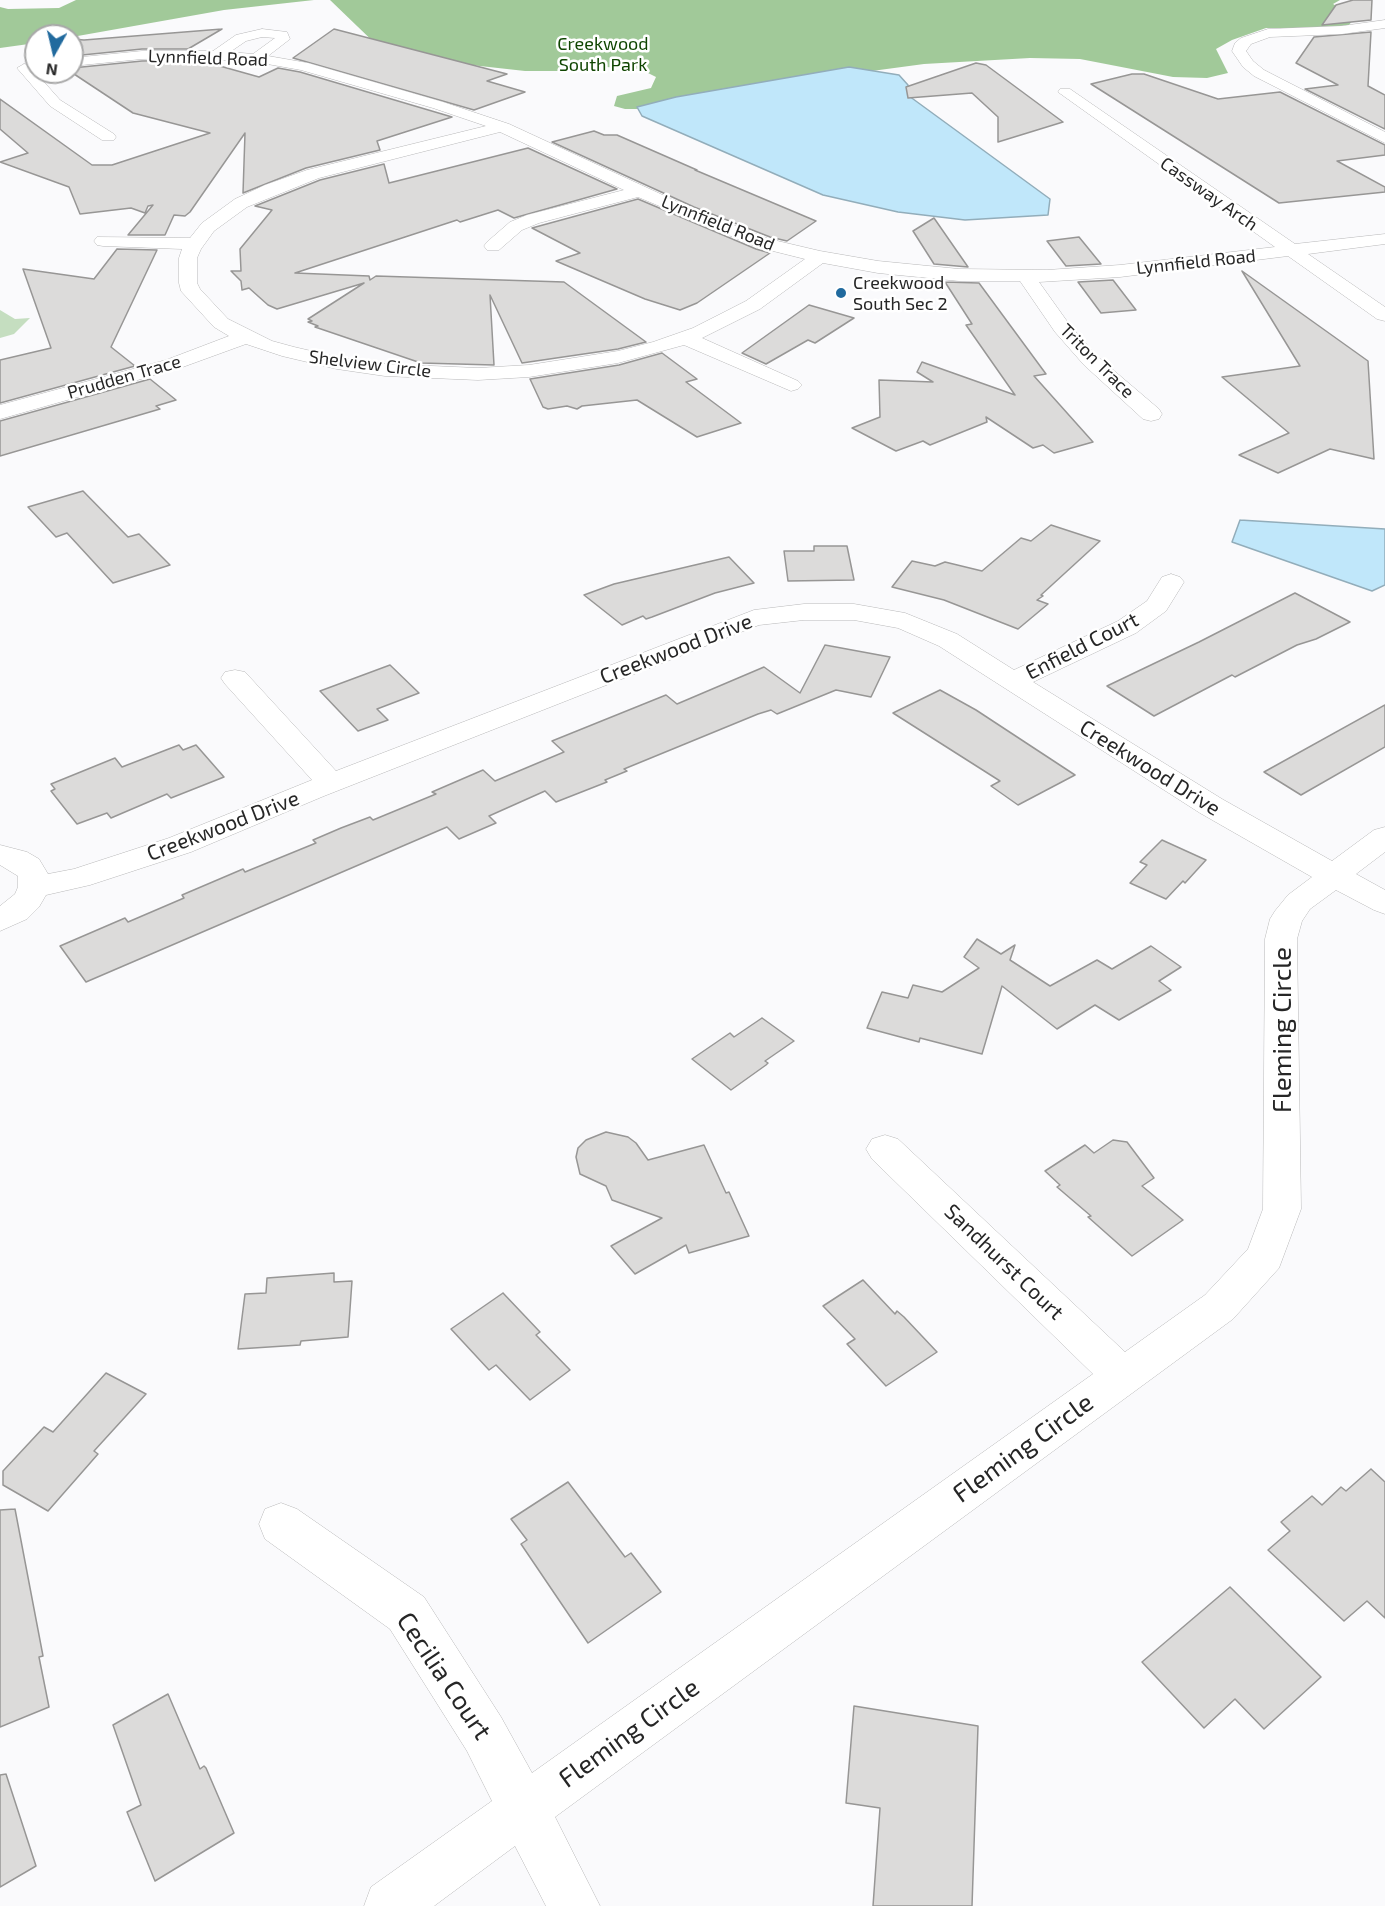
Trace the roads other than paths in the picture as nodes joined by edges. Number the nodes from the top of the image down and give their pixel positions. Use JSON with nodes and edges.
{"nodes":[{"id":1,"x":1385,"y":24,"type":"edge"},
{"id":2,"x":1349,"y":29,"type":"junction"},
{"id":3,"x":1381,"y":39,"type":"dead end"},
{"id":4,"x":217,"y":55,"type":"junction"},
{"id":5,"x":256,"y":58,"type":"junction"},
{"id":6,"x":84,"y":61,"type":"edge"},
{"id":7,"x":24,"y":68,"type":"edge"},
{"id":8,"x":8,"y":70,"type":"dead end"},
{"id":9,"x":42,"y":84,"type":"edge"},
{"id":10,"x":1065,"y":92,"type":"dead end"},
{"id":11,"x":503,"y":127,"type":"junction"},
{"id":12,"x":108,"y":137,"type":"dead end"},
{"id":13,"x":1385,"y":138,"type":"edge"},
{"id":14,"x":641,"y":191,"type":"junction"},
{"id":15,"x":1385,"y":239,"type":"edge"},
{"id":16,"x":103,"y":241,"type":"dead end"},
{"id":17,"x":195,"y":244,"type":"junction"},
{"id":18,"x":492,"y":246,"type":"dead end"},
{"id":19,"x":1291,"y":251,"type":"junction"},
{"id":20,"x":820,"y":257,"type":"junction"},
{"id":21,"x":1026,"y":276,"type":"junction"},
{"id":22,"x":1384,"y":315,"type":"edge"},
{"id":23,"x":246,"y":337,"type":"junction"},
{"id":24,"x":685,"y":338,"type":"junction"},
{"id":25,"x":791,"y":385,"type":"dead end"},
{"id":26,"x":0,"y":412,"type":"edge"},
{"id":27,"x":1151,"y":414,"type":"dead end"},
{"id":28,"x":1172,"y":582,"type":"dead end"},
{"id":29,"x":235,"y":678,"type":"dead end"},
{"id":30,"x":1013,"y":681,"type":"junction"},
{"id":31,"x":331,"y":783,"type":"junction"},
{"id":32,"x":1385,"y":837,"type":"edge"},
{"id":33,"x":0,"y":855,"type":"edge"},
{"id":34,"x":1334,"y":875,"type":"junction"},
{"id":35,"x":34,"y":888,"type":"junction"},
{"id":36,"x":1385,"y":903,"type":"edge"},
{"id":37,"x":0,"y":920,"type":"edge"},
{"id":38,"x":885,"y":1149,"type":"dead end"},
{"id":39,"x":1123,"y":1376,"type":"junction"},
{"id":40,"x":281,"y":1524,"type":"dead end"},
{"id":41,"x":524,"y":1809,"type":"junction"},
{"id":42,"x":390,"y":1906,"type":"edge"},
{"id":43,"x":574,"y":1906,"type":"edge"}],
"edges":[{"from":1,"to":2,"type":"street"},
{"from":2,"to":3,"type":"street"},
{"from":2,"to":13,"type":"street"},
{"from":4,"to":5,"type":"street","name":"Lynnfield Road"},
{"from":4,"to":5,"type":"street"},
{"from":4,"to":6,"type":"street","name":"Lynnfield Road"},
{"from":5,"to":11,"type":"street","name":"Lynnfield Road"},
{"from":7,"to":8,"type":"street"},
{"from":9,"to":12,"type":"street"},
{"from":10,"to":19,"type":"street","name":"Cassway Arch"},
{"from":11,"to":14,"type":"street","name":"Lynnfield Road"},
{"from":11,"to":17,"type":"street","name":"Shelview Circle"},
{"from":14,"to":18,"type":"street"},
{"from":14,"to":20,"type":"street","name":"Lynnfield Road"},
{"from":15,"to":19,"type":"street","name":"Lynnfield Road"},
{"from":16,"to":17,"type":"street"},
{"from":17,"to":23,"type":"street","name":"Shelview Circle"},
{"from":19,"to":21,"type":"street","name":"Lynnfield Road"},
{"from":19,"to":22,"type":"street","name":"Cassway Arch"},
{"from":20,"to":21,"type":"street","name":"Lynnfield Road"},
{"from":20,"to":24,"type":"street","name":"Shelview Circle"},
{"from":21,"to":27,"type":"street","name":"Triton Trace"},
{"from":23,"to":24,"type":"street","name":"Shelview Circle"},
{"from":23,"to":26,"type":"street","name":"Prudden Trace"},
{"from":24,"to":25,"type":"street"},
{"from":28,"to":30,"type":"street","name":"Enfield Court"},
{"from":29,"to":31,"type":"street"},
{"from":30,"to":31,"type":"street","name":"Creekwood Drive"},
{"from":30,"to":34,"type":"street","name":"Creekwood Drive"},
{"from":31,"to":35,"type":"street","name":"Creekwood Drive"},
{"from":32,"to":34,"type":"street","name":"Fleming Circle"},
{"from":33,"to":35,"type":"street"},
{"from":34,"to":36,"type":"street","name":"Creekwood Drive"},
{"from":34,"to":39,"type":"street","name":"Fleming Circle"},
{"from":35,"to":37,"type":"street"},
{"from":38,"to":39,"type":"street","name":"Sandhurst Court"},
{"from":39,"to":41,"type":"street","name":"Fleming Circle"},
{"from":40,"to":41,"type":"street","name":"Cecilia Court"},
{"from":41,"to":42,"type":"street","name":"Fleming Circle"},
{"from":41,"to":43,"type":"street","name":"Cecilia Court"}]}
